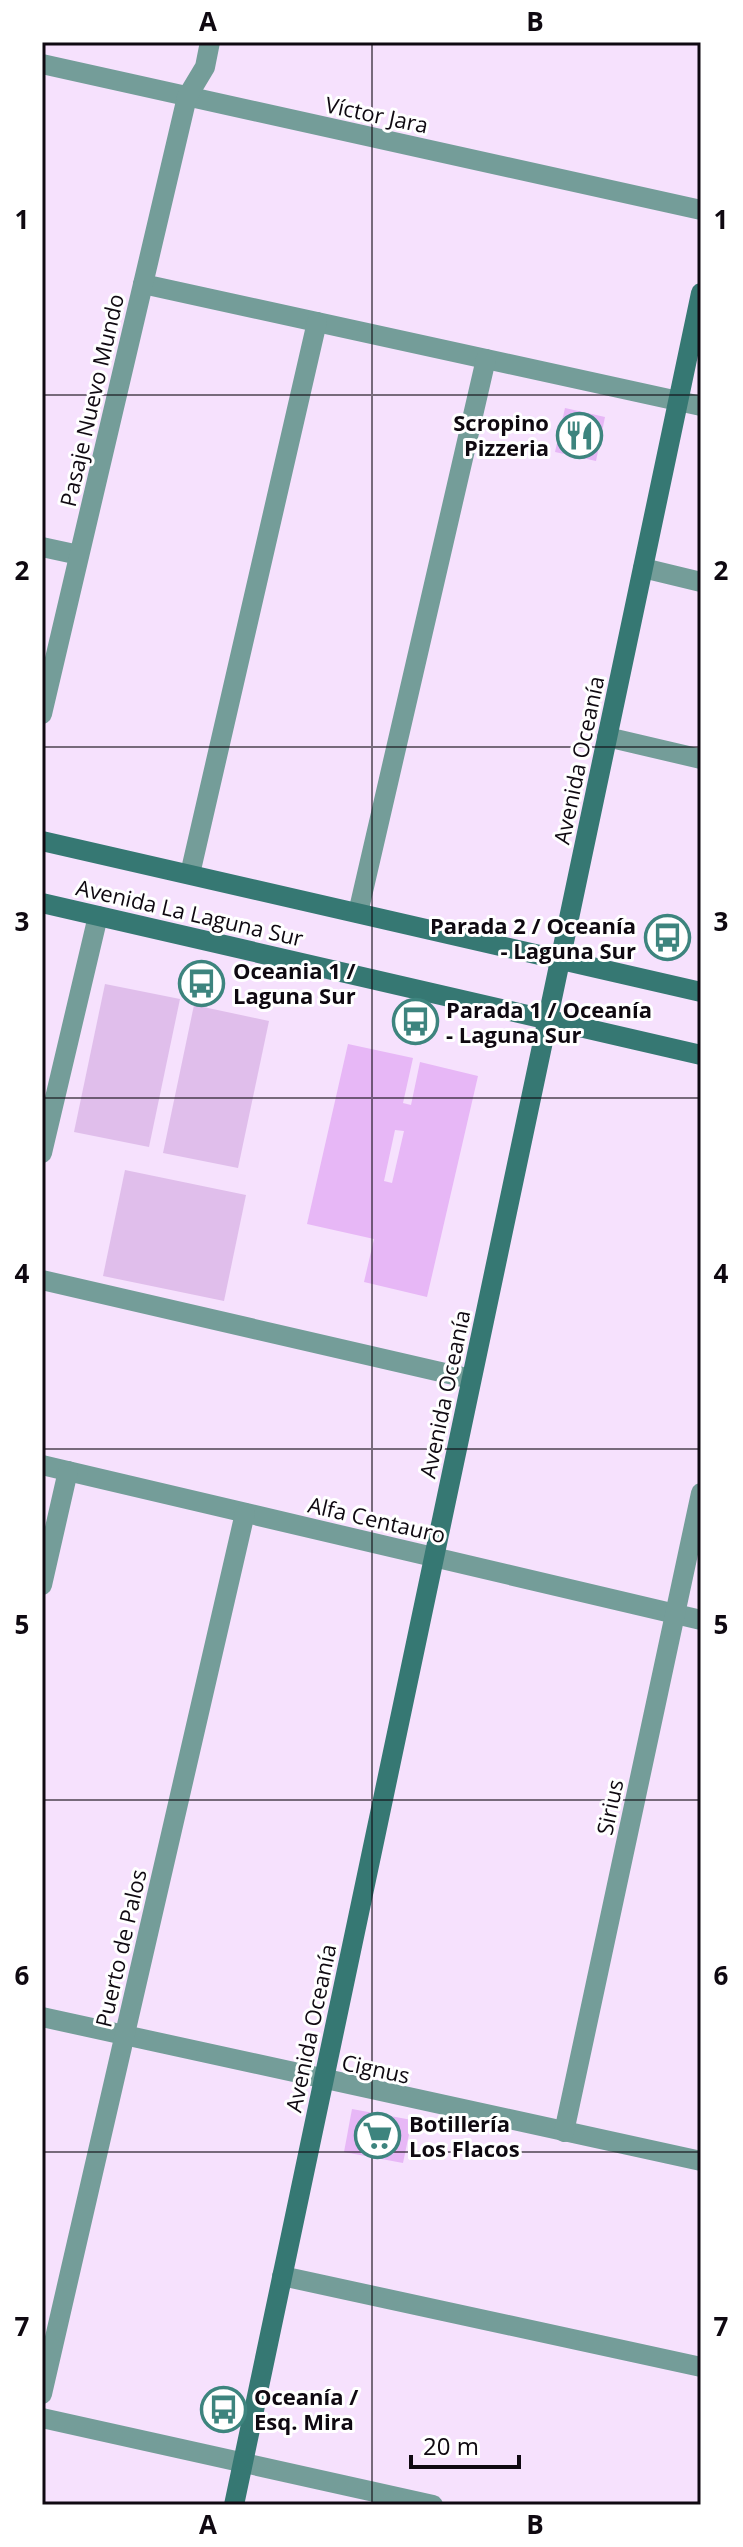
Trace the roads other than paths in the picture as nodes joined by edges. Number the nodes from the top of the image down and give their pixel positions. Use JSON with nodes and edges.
{"nodes":[{"id":1,"x":210,"y":42,"type":"edge"},
{"id":2,"x":42,"y":64,"type":"edge"},
{"id":3,"x":187,"y":97,"type":"junction"},
{"id":4,"x":701,"y":210,"type":"edge"},
{"id":5,"x":143,"y":284,"type":"junction"},
{"id":6,"x":701,"y":293,"type":"edge"},
{"id":7,"x":317,"y":322,"type":"junction"},
{"id":8,"x":486,"y":359,"type":"junction"},
{"id":9,"x":678,"y":401,"type":"junction"},
{"id":10,"x":701,"y":406,"type":"edge"},
{"id":11,"x":42,"y":547,"type":"edge"},
{"id":12,"x":79,"y":555,"type":"junction"},
{"id":13,"x":643,"y":568,"type":"junction"},
{"id":14,"x":701,"y":582,"type":"edge"},
{"id":15,"x":42,"y":714,"type":"edge"},
{"id":16,"x":607,"y":737,"type":"junction"},
{"id":17,"x":701,"y":759,"type":"edge"},
{"id":18,"x":42,"y":841,"type":"edge"},
{"id":19,"x":190,"y":874,"type":"junction"},
{"id":20,"x":42,"y":903,"type":"edge"},
{"id":21,"x":358,"y":913,"type":"junction"},
{"id":22,"x":98,"y":916,"type":"junction"},
{"id":23,"x":560,"y":959,"type":"junction"},
{"id":24,"x":701,"y":992,"type":"edge"},
{"id":25,"x":548,"y":1019,"type":"junction"},
{"id":26,"x":701,"y":1055,"type":"edge"},
{"id":27,"x":42,"y":1153,"type":"edge"},
{"id":28,"x":42,"y":1280,"type":"edge"},
{"id":29,"x":471,"y":1379,"type":"junction"},
{"id":30,"x":42,"y":1465,"type":"edge"},
{"id":31,"x":68,"y":1471,"type":"junction"},
{"id":32,"x":701,"y":1493,"type":"edge"},
{"id":33,"x":245,"y":1513,"type":"junction"},
{"id":34,"x":434,"y":1557,"type":"junction"},
{"id":35,"x":42,"y":1585,"type":"edge"},
{"id":36,"x":675,"y":1614,"type":"junction"},
{"id":37,"x":701,"y":1620,"type":"edge"},
{"id":38,"x":42,"y":2017,"type":"edge"},
{"id":39,"x":125,"y":2035,"type":"junction"},
{"id":40,"x":323,"y":2081,"type":"junction"},
{"id":41,"x":564,"y":2132,"type":"junction"},
{"id":42,"x":701,"y":2161,"type":"edge"},
{"id":43,"x":282,"y":2276,"type":"junction"},
{"id":44,"x":701,"y":2367,"type":"edge"},
{"id":45,"x":42,"y":2394,"type":"edge"},
{"id":46,"x":42,"y":2418,"type":"edge"},
{"id":47,"x":243,"y":2463,"type":"junction"},
{"id":48,"x":234,"y":2505,"type":"edge"},
{"id":49,"x":433,"y":2505,"type":"edge"}],
"edges":[{"from":1,"to":3,"type":"street","name":"Pasaje Nuevo Mundo"},
{"from":2,"to":3,"type":"street","name":"Víctor Jara"},
{"from":3,"to":4,"type":"street","name":"Víctor Jara"},
{"from":3,"to":5,"type":"street","name":"Pasaje Nuevo Mundo"},
{"from":5,"to":7,"type":"street"},
{"from":5,"to":12,"type":"street","name":"Pasaje Nuevo Mundo"},
{"from":6,"to":9,"type":"street","name":"Avenida Oceanía"},
{"from":7,"to":8,"type":"street"},
{"from":7,"to":19,"type":"street"},
{"from":8,"to":9,"type":"street"},
{"from":8,"to":21,"type":"street"},
{"from":9,"to":10,"type":"street"},
{"from":9,"to":13,"type":"street","name":"Avenida Oceanía"},
{"from":11,"to":12,"type":"street"},
{"from":12,"to":15,"type":"street","name":"Pasaje Nuevo Mundo"},
{"from":13,"to":14,"type":"street"},
{"from":13,"to":16,"type":"street","name":"Avenida Oceanía"},
{"from":16,"to":17,"type":"street"},
{"from":16,"to":23,"type":"street","name":"Avenida Oceanía"},
{"from":18,"to":19,"type":"street","name":"Avenida La Laguna Sur"},
{"from":19,"to":21,"type":"street","name":"Avenida La Laguna Sur"},
{"from":20,"to":22,"type":"street","name":"Avenida La Laguna Sur"},
{"from":21,"to":23,"type":"street","name":"Avenida La Laguna Sur"},
{"from":22,"to":25,"type":"street","name":"Avenida La Laguna Sur"},
{"from":22,"to":27,"type":"street"},
{"from":23,"to":24,"type":"street","name":"Avenida La Laguna Sur"},
{"from":23,"to":25,"type":"street","name":"Avenida Oceanía"},
{"from":25,"to":26,"type":"street","name":"Avenida La Laguna Sur"},
{"from":25,"to":29,"type":"street","name":"Avenida Oceanía"},
{"from":28,"to":29,"type":"street"},
{"from":29,"to":34,"type":"street","name":"Avenida Oceanía"},
{"from":30,"to":31,"type":"street","name":"Alfa Centauro"},
{"from":31,"to":33,"type":"street","name":"Alfa Centauro"},
{"from":31,"to":35,"type":"street"},
{"from":32,"to":36,"type":"street","name":"Sirius"},
{"from":33,"to":34,"type":"street","name":"Alfa Centauro"},
{"from":33,"to":39,"type":"street","name":"Puerto de Palos"},
{"from":34,"to":36,"type":"street","name":"Alfa Centauro"},
{"from":34,"to":40,"type":"street","name":"Avenida Oceanía"},
{"from":36,"to":37,"type":"street","name":"Alfa Centauro"},
{"from":36,"to":41,"type":"street","name":"Sirius"},
{"from":38,"to":39,"type":"street","name":"Cignus"},
{"from":39,"to":40,"type":"street","name":"Cignus"},
{"from":39,"to":45,"type":"street","name":"Puerto de Palos"},
{"from":40,"to":41,"type":"street","name":"Cignus"},
{"from":40,"to":43,"type":"street","name":"Avenida Oceanía"},
{"from":41,"to":42,"type":"street","name":"Cignus"},
{"from":43,"to":44,"type":"street"},
{"from":43,"to":47,"type":"street","name":"Avenida Oceanía"},
{"from":46,"to":47,"type":"street"},
{"from":47,"to":48,"type":"street","name":"Avenida Oceanía"},
{"from":47,"to":49,"type":"street"}]}
